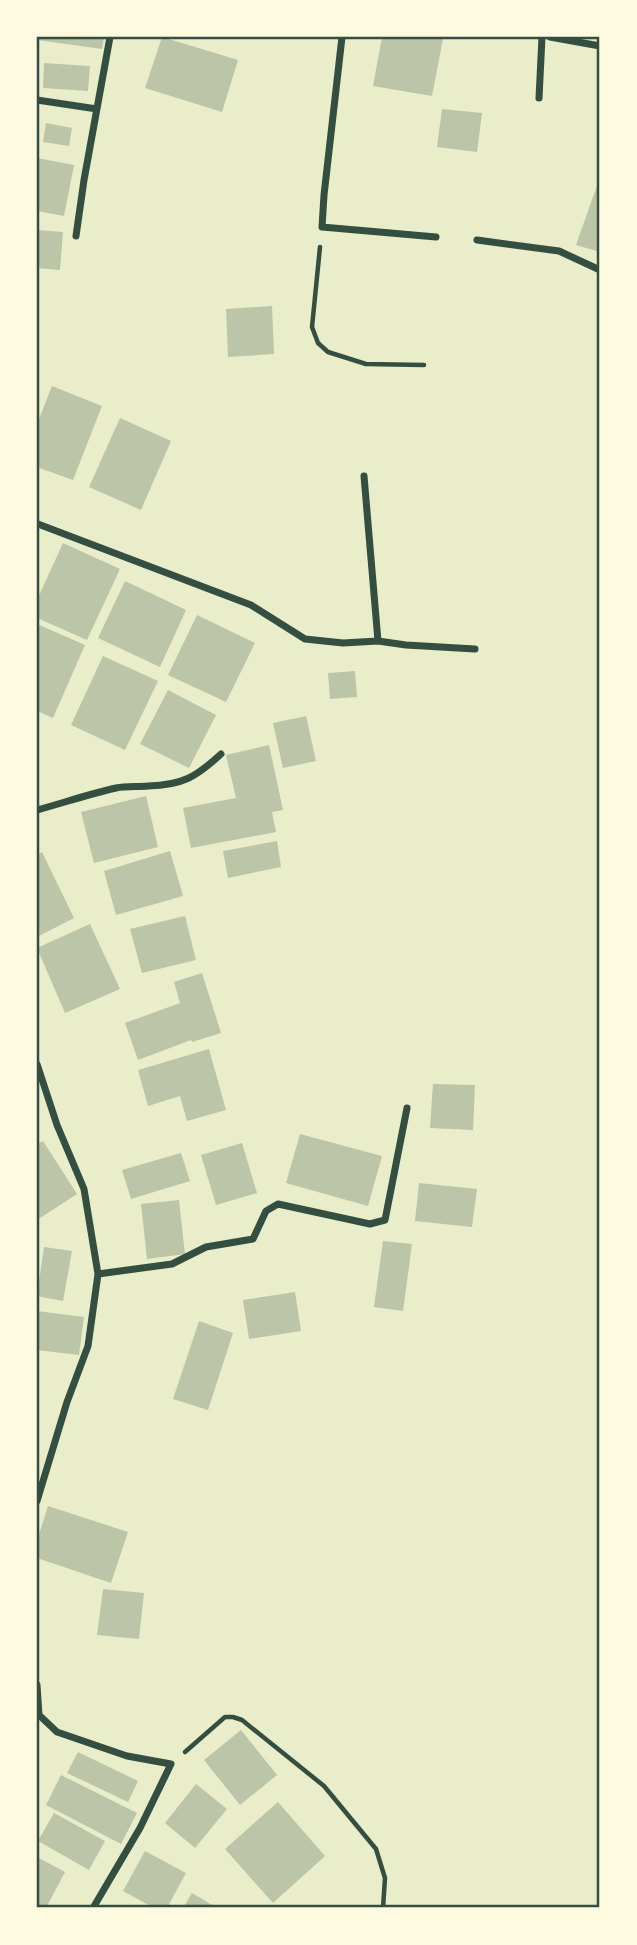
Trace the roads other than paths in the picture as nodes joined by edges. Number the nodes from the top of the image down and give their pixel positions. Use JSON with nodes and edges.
{"nodes":[{"id":1,"x":110,"y":37,"type":"edge"},
{"id":2,"x":342,"y":37,"type":"edge"},
{"id":3,"x":542,"y":37,"type":"edge"},
{"id":4,"x":550,"y":37,"type":"edge"},
{"id":5,"x":600,"y":46,"type":"edge"},
{"id":6,"x":538,"y":98,"type":"dead end"},
{"id":7,"x":37,"y":100,"type":"edge"},
{"id":8,"x":97,"y":109,"type":"junction"},
{"id":9,"x":76,"y":236,"type":"dead end"},
{"id":10,"x":436,"y":237,"type":"dead end"},
{"id":11,"x":477,"y":240,"type":"dead end"},
{"id":12,"x":600,"y":270,"type":"edge"},
{"id":13,"x":364,"y":476,"type":"dead end"},
{"id":14,"x":37,"y":525,"type":"edge"},
{"id":15,"x":378,"y":641,"type":"junction"},
{"id":16,"x":475,"y":649,"type":"dead end"},
{"id":17,"x":221,"y":754,"type":"dead end"},
{"id":18,"x":37,"y":810,"type":"edge"},
{"id":19,"x":37,"y":1064,"type":"edge"},
{"id":20,"x":407,"y":1108,"type":"dead end"},
{"id":21,"x":98,"y":1275,"type":"junction"},
{"id":22,"x":37,"y":1501,"type":"edge"},
{"id":23,"x":37,"y":1685,"type":"edge"},
{"id":24,"x":93,"y":1908,"type":"edge"}],
"edges":[{"from":1,"to":8,"type":"street"},
{"from":2,"to":10,"type":"street"},
{"from":3,"to":6,"type":"street"},
{"from":4,"to":5,"type":"street"},
{"from":7,"to":8,"type":"street"},
{"from":8,"to":9,"type":"street"},
{"from":11,"to":12,"type":"street"},
{"from":13,"to":15,"type":"street"},
{"from":14,"to":15,"type":"street"},
{"from":15,"to":16,"type":"street"},
{"from":17,"to":18,"type":"street"},
{"from":19,"to":21,"type":"street"},
{"from":20,"to":21,"type":"street"},
{"from":21,"to":22,"type":"street"},
{"from":23,"to":24,"type":"street"}]}
